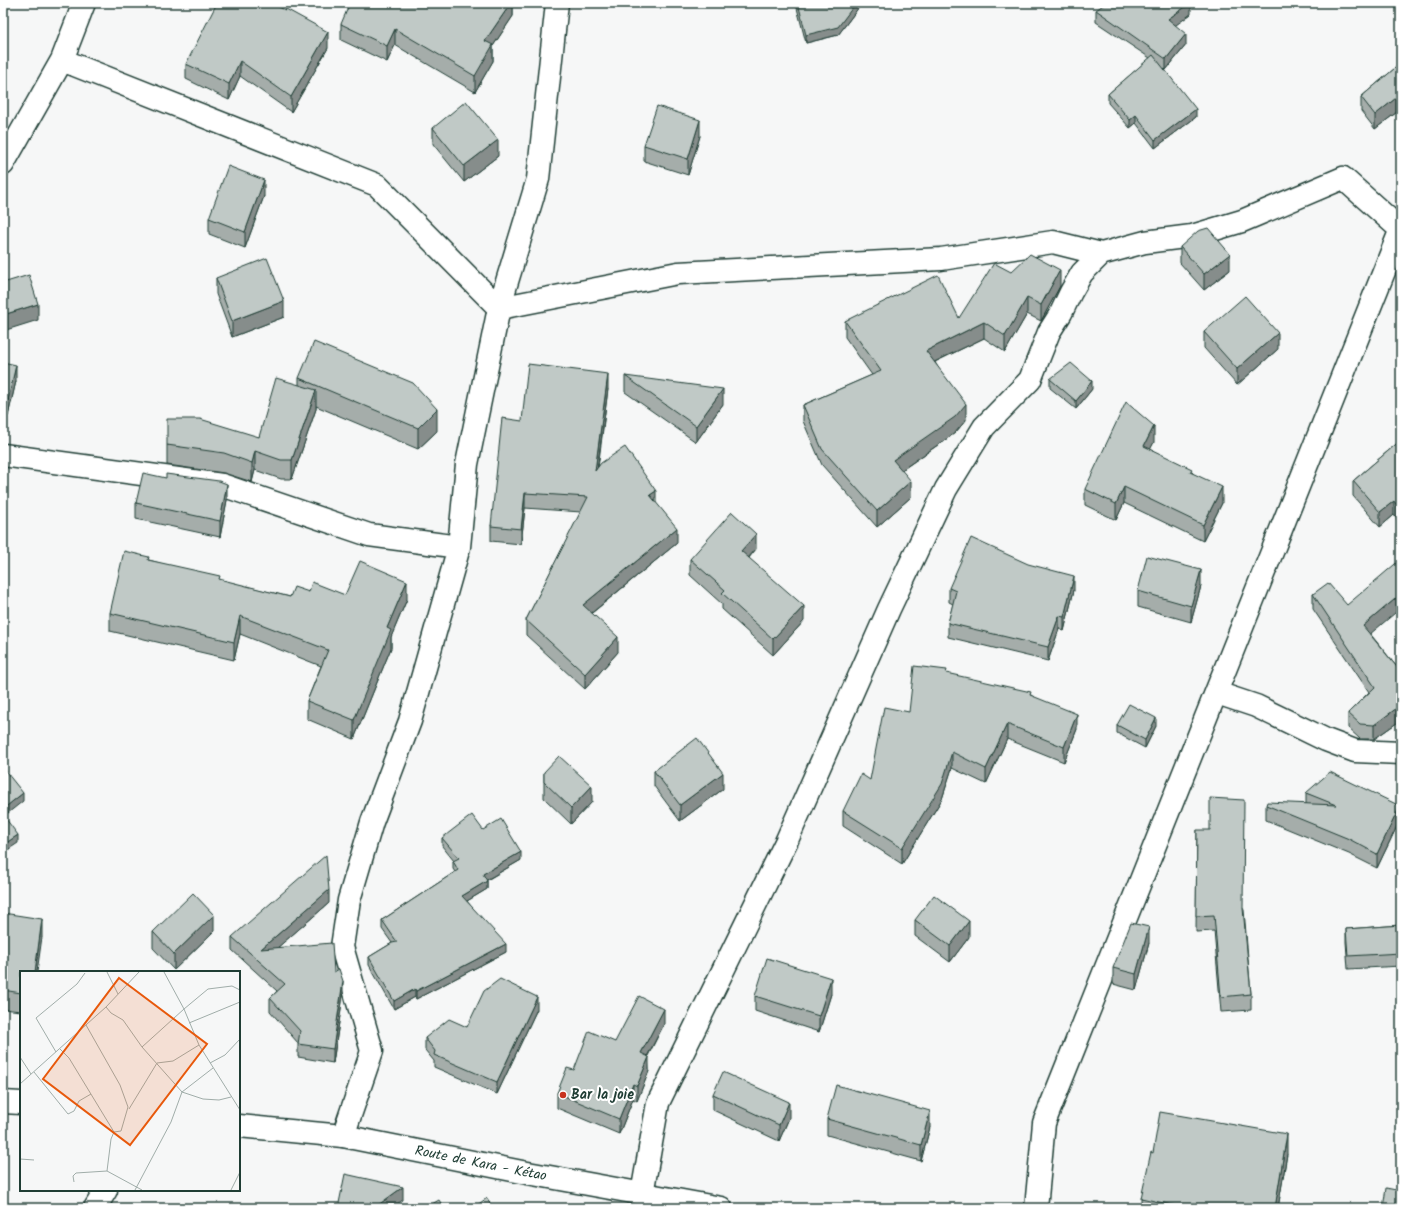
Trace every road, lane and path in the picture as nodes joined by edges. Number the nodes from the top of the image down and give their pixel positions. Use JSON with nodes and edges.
{"nodes":[{"id":1,"x":84,"y":3,"type":"edge"},
{"id":2,"x":557,"y":3,"type":"edge"},
{"id":3,"x":62,"y":60,"type":"junction"},
{"id":4,"x":3,"y":164,"type":"edge"},
{"id":5,"x":1400,"y":229,"type":"edge"},
{"id":6,"x":1101,"y":254,"type":"junction"},
{"id":7,"x":499,"y":308,"type":"junction"},
{"id":8,"x":3,"y":455,"type":"edge"},
{"id":9,"x":459,"y":547,"type":"junction"},
{"id":10,"x":1217,"y":693,"type":"junction"},
{"id":11,"x":1401,"y":753,"type":"edge"},
{"id":12,"x":3,"y":1102,"type":"edge"},
{"id":13,"x":20,"y":1103,"type":"edge"},
{"id":14,"x":240,"y":1126,"type":"edge"},
{"id":15,"x":343,"y":1136,"type":"junction"},
{"id":16,"x":105,"y":1191,"type":"edge"},
{"id":17,"x":642,"y":1194,"type":"junction"},
{"id":18,"x":96,"y":1208,"type":"edge"},
{"id":19,"x":721,"y":1208,"type":"edge"},
{"id":20,"x":1036,"y":1208,"type":"edge"}],
"edges":[{"from":1,"to":3,"type":"street"},
{"from":2,"to":7,"type":"street"},
{"from":3,"to":4,"type":"street"},
{"from":3,"to":7,"type":"street"},
{"from":5,"to":6,"type":"street"},
{"from":5,"to":10,"type":"street"},
{"from":6,"to":7,"type":"street"},
{"from":6,"to":17,"type":"street"},
{"from":7,"to":9,"type":"street"},
{"from":8,"to":9,"type":"street"},
{"from":9,"to":15,"type":"street"},
{"from":10,"to":11,"type":"street"},
{"from":10,"to":20,"type":"street"},
{"from":12,"to":13,"type":"street"},
{"from":14,"to":15,"type":"street","name":"Route de Kara - Kétao"},
{"from":15,"to":17,"type":"street","name":"Route de Kara - Kétao"},
{"from":16,"to":18,"type":"street"},
{"from":17,"to":19,"type":"street","name":"Route de Kara - Kétao"}]}
